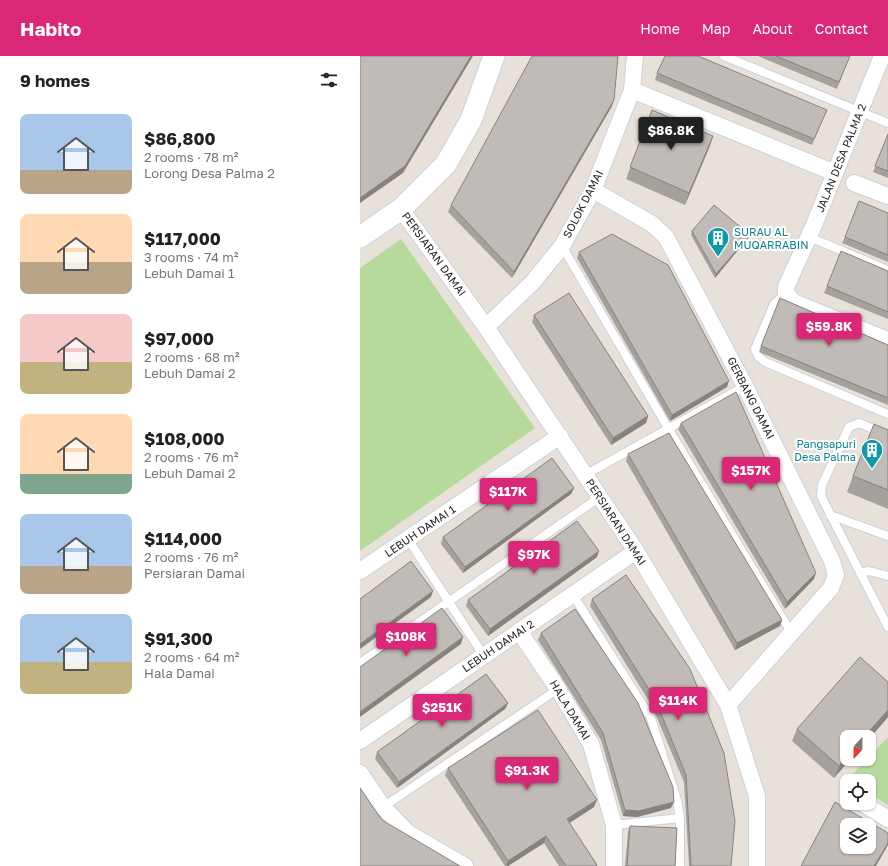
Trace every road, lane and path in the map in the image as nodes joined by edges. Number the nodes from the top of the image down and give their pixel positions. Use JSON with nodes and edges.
{"nodes":[{"id":1,"x":494,"y":56,"type":"edge"},
{"id":2,"x":635,"y":56,"type":"edge"},
{"id":3,"x":724,"y":56,"type":"edge"},
{"id":4,"x":882,"y":56,"type":"edge"},
{"id":5,"x":632,"y":90,"type":"junction"},
{"id":6,"x":860,"y":111,"type":"junction"},
{"id":7,"x":888,"y":123,"type":"edge"},
{"id":8,"x":835,"y":173,"type":"junction"},
{"id":9,"x":854,"y":183,"type":"dead end"},
{"id":10,"x":593,"y":190,"type":"junction"},
{"id":11,"x":888,"y":196,"type":"edge"},
{"id":12,"x":401,"y":209,"type":"junction"},
{"id":13,"x":360,"y":237,"type":"edge"},
{"id":14,"x":809,"y":237,"type":"junction"},
{"id":15,"x":562,"y":246,"type":"junction"},
{"id":16,"x":888,"y":270,"type":"edge"},
{"id":17,"x":789,"y":297,"type":"junction"},
{"id":18,"x":486,"y":327,"type":"junction"},
{"id":19,"x":888,"y":340,"type":"edge"},
{"id":20,"x":745,"y":386,"type":"junction"},
{"id":21,"x":888,"y":414,"type":"edge"},
{"id":22,"x":668,"y":428,"type":"junction"},
{"id":23,"x":888,"y":435,"type":"edge"},
{"id":24,"x":560,"y":436,"type":"junction"},
{"id":25,"x":585,"y":475,"type":"junction"},
{"id":26,"x":600,"y":496,"type":"junction"},
{"id":27,"x":830,"y":515,"type":"junction"},
{"id":28,"x":888,"y":536,"type":"edge"},
{"id":29,"x":408,"y":539,"type":"junction"},
{"id":30,"x":636,"y":552,"type":"junction"},
{"id":31,"x":360,"y":572,"type":"edge"},
{"id":32,"x":860,"y":573,"type":"junction"},
{"id":33,"x":888,"y":576,"type":"edge"},
{"id":34,"x":573,"y":595,"type":"junction"},
{"id":35,"x":449,"y":601,"type":"junction"},
{"id":36,"x":888,"y":627,"type":"edge"},
{"id":37,"x":520,"y":631,"type":"junction"},
{"id":38,"x":792,"y":634,"type":"junction"},
{"id":39,"x":484,"y":656,"type":"junction"},
{"id":40,"x":360,"y":663,"type":"edge"},
{"id":41,"x":558,"y":689,"type":"junction"},
{"id":42,"x":728,"y":705,"type":"junction"},
{"id":43,"x":360,"y":741,"type":"edge"},
{"id":44,"x":360,"y":773,"type":"edge"},
{"id":45,"x":383,"y":807,"type":"junction"},
{"id":46,"x":874,"y":810,"type":"edge"},
{"id":47,"x":680,"y":818,"type":"junction"},
{"id":48,"x":888,"y":818,"type":"edge"},
{"id":49,"x":614,"y":825,"type":"junction"},
{"id":50,"x":465,"y":866,"type":"edge"},
{"id":51,"x":614,"y":866,"type":"edge"},
{"id":52,"x":680,"y":866,"type":"edge"},
{"id":53,"x":757,"y":866,"type":"edge"}],
"edges":[{"from":1,"to":12,"type":"street"},
{"from":2,"to":5,"type":"street","name":"SOLOK DAMAI"},
{"from":3,"to":6,"type":"lane"},
{"from":4,"to":6,"type":"street","name":"JALAN DESA PALMA 2"},
{"from":5,"to":8,"type":"street"},
{"from":5,"to":10,"type":"street","name":"SOLOK DAMAI"},
{"from":6,"to":7,"type":"lane"},
{"from":6,"to":8,"type":"street","name":"JALAN DESA PALMA 2"},
{"from":8,"to":14,"type":"street","name":"JALAN DESA PALMA 2"},
{"from":9,"to":11,"type":"street"},
{"from":10,"to":15,"type":"street","name":"SOLOK DAMAI"},
{"from":10,"to":20,"type":"street","name":"GERBANG DAMAI"},
{"from":12,"to":13,"type":"street"},
{"from":12,"to":18,"type":"street","name":"PERSIARAN DAMAI"},
{"from":14,"to":16,"type":"lane"},
{"from":14,"to":17,"type":"street","name":"JALAN DESA PALMA 2"},
{"from":15,"to":18,"type":"street","name":"SOLOK DAMAI"},
{"from":15,"to":22,"type":"lane"},
{"from":17,"to":19,"type":"street"},
{"from":17,"to":21,"type":"lane"},
{"from":18,"to":24,"type":"street","name":"PERSIARAN DAMAI"},
{"from":20,"to":22,"type":"lane"},
{"from":20,"to":38,"type":"street","name":"GERBANG DAMAI"},
{"from":22,"to":25,"type":"lane"},
{"from":22,"to":38,"type":"lane"},
{"from":23,"to":27,"type":"lane"},
{"from":24,"to":25,"type":"street","name":"PERSIARAN DAMAI"},
{"from":24,"to":29,"type":"street","name":"LEBUH DAMAI 1"},
{"from":25,"to":26,"type":"street","name":"PERSIARAN DAMAI"},
{"from":26,"to":30,"type":"street","name":"PERSIARAN DAMAI"},
{"from":26,"to":35,"type":"lane"},
{"from":27,"to":28,"type":"lane"},
{"from":27,"to":32,"type":"lane"},
{"from":29,"to":31,"type":"street","name":"LEBUH DAMAI 1"},
{"from":29,"to":35,"type":"lane"},
{"from":30,"to":34,"type":"street","name":"LEBUH DAMAI 2"},
{"from":30,"to":42,"type":"street","name":"PERSIARAN DAMAI"},
{"from":32,"to":33,"type":"lane"},
{"from":32,"to":36,"type":"lane"},
{"from":34,"to":37,"type":"street","name":"LEBUH DAMAI 2"},
{"from":34,"to":47,"type":"lane"},
{"from":35,"to":39,"type":"lane"},
{"from":35,"to":40,"type":"lane"},
{"from":37,"to":39,"type":"street","name":"LEBUH DAMAI 2"},
{"from":37,"to":41,"type":"street","name":"HALA DAMAI"},
{"from":38,"to":42,"type":"street","name":"GERBANG DAMAI"},
{"from":39,"to":43,"type":"street","name":"LEBUH DAMAI 2"},
{"from":41,"to":45,"type":"lane"},
{"from":41,"to":49,"type":"street","name":"HALA DAMAI"},
{"from":42,"to":53,"type":"street","name":"PERSIARAN DAMAI"},
{"from":44,"to":45,"type":"street"},
{"from":45,"to":50,"type":"street"},
{"from":46,"to":48,"type":"street"},
{"from":47,"to":49,"type":"lane"},
{"from":47,"to":52,"type":"lane"},
{"from":49,"to":51,"type":"street","name":"HALA DAMAI"}]}
